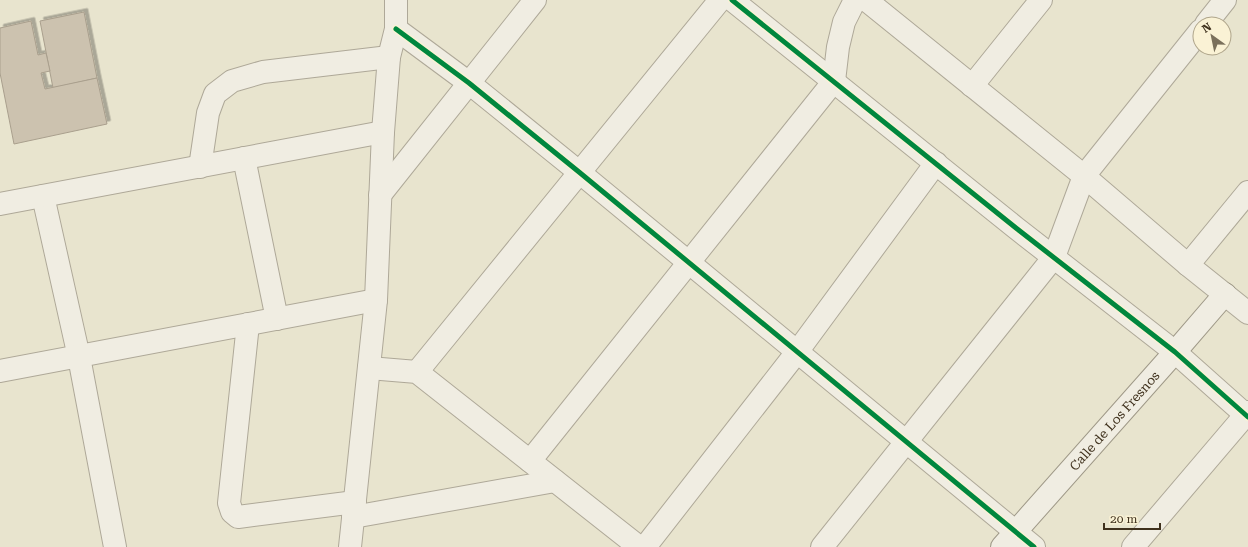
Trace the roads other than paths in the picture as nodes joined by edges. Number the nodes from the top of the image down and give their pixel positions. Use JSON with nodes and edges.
{"nodes":[{"id":1,"x":396,"y":0,"type":"edge"},
{"id":2,"x":535,"y":0,"type":"edge"},
{"id":3,"x":720,"y":0,"type":"edge"},
{"id":4,"x":732,"y":0,"type":"edge"},
{"id":5,"x":855,"y":0,"type":"edge"},
{"id":6,"x":866,"y":0,"type":"edge"},
{"id":7,"x":1041,"y":0,"type":"edge"},
{"id":8,"x":1225,"y":0,"type":"edge"},
{"id":9,"x":1212,"y":16,"type":"edge"},
{"id":10,"x":396,"y":30,"type":"junction"},
{"id":11,"x":1192,"y":41,"type":"edge"},
{"id":12,"x":389,"y":57,"type":"junction"},
{"id":13,"x":834,"y":81,"type":"junction"},
{"id":14,"x":469,"y":83,"type":"junction"},
{"id":15,"x":972,"y":86,"type":"junction"},
{"id":16,"x":383,"y":132,"type":"junction"},
{"id":17,"x":244,"y":158,"type":"junction"},
{"id":18,"x":936,"y":163,"type":"junction"},
{"id":19,"x":200,"y":167,"type":"junction"},
{"id":20,"x":579,"y":172,"type":"junction"},
{"id":21,"x":1084,"y":176,"type":"junction"},
{"id":22,"x":1248,"y":192,"type":"edge"},
{"id":23,"x":380,"y":195,"type":"junction"},
{"id":24,"x":43,"y":196,"type":"junction"},
{"id":25,"x":0,"y":204,"type":"edge"},
{"id":26,"x":1054,"y":257,"type":"junction"},
{"id":27,"x":689,"y":263,"type":"junction"},
{"id":28,"x":1188,"y":265,"type":"junction"},
{"id":29,"x":1225,"y":294,"type":"junction"},
{"id":30,"x":376,"y":300,"type":"junction"},
{"id":31,"x":1248,"y":312,"type":"edge"},
{"id":32,"x":277,"y":319,"type":"junction"},
{"id":33,"x":248,"y":324,"type":"junction"},
{"id":34,"x":798,"y":352,"type":"junction"},
{"id":35,"x":1176,"y":352,"type":"junction"},
{"id":36,"x":79,"y":357,"type":"junction"},
{"id":37,"x":369,"y":368,"type":"junction"},
{"id":38,"x":0,"y":371,"type":"edge"},
{"id":39,"x":417,"y":372,"type":"junction"},
{"id":40,"x":1247,"y":414,"type":"edge"},
{"id":41,"x":906,"y":441,"type":"junction"},
{"id":42,"x":530,"y":461,"type":"junction"},
{"id":43,"x":556,"y":481,"type":"junction"},
{"id":44,"x":354,"y":510,"type":"junction"},
{"id":45,"x":1009,"y":540,"type":"edge"},
{"id":46,"x":115,"y":547,"type":"edge"},
{"id":47,"x":350,"y":547,"type":"edge"},
{"id":48,"x":639,"y":547,"type":"edge"},
{"id":49,"x":645,"y":547,"type":"edge"},
{"id":50,"x":822,"y":547,"type":"edge"},
{"id":51,"x":1034,"y":547,"type":"edge"},
{"id":52,"x":1133,"y":547,"type":"edge"}],
"edges":[{"from":1,"to":10,"type":"street"},
{"from":2,"to":14,"type":"street"},
{"from":3,"to":20,"type":"street"},
{"from":4,"to":13,"type":"street"},
{"from":5,"to":13,"type":"street"},
{"from":6,"to":15,"type":"street"},
{"from":7,"to":15,"type":"street"},
{"from":8,"to":9,"type":"street"},
{"from":10,"to":12,"type":"street"},
{"from":10,"to":14,"type":"street"},
{"from":11,"to":21,"type":"street"},
{"from":12,"to":16,"type":"street"},
{"from":12,"to":19,"type":"street"},
{"from":13,"to":18,"type":"street"},
{"from":13,"to":27,"type":"street"},
{"from":14,"to":20,"type":"street"},
{"from":14,"to":23,"type":"street"},
{"from":15,"to":21,"type":"street"},
{"from":16,"to":17,"type":"street"},
{"from":16,"to":23,"type":"street"},
{"from":17,"to":19,"type":"street"},
{"from":17,"to":32,"type":"street"},
{"from":18,"to":26,"type":"street"},
{"from":18,"to":34,"type":"street"},
{"from":19,"to":24,"type":"street"},
{"from":20,"to":27,"type":"street"},
{"from":20,"to":39,"type":"street"},
{"from":21,"to":26,"type":"street"},
{"from":21,"to":28,"type":"street"},
{"from":22,"to":28,"type":"street"},
{"from":23,"to":30,"type":"street"},
{"from":24,"to":25,"type":"street"},
{"from":24,"to":36,"type":"street"},
{"from":26,"to":35,"type":"street"},
{"from":26,"to":41,"type":"street"},
{"from":27,"to":34,"type":"street"},
{"from":27,"to":42,"type":"street"},
{"from":28,"to":29,"type":"street"},
{"from":29,"to":31,"type":"street"},
{"from":29,"to":35,"type":"street","name":"Calle de Los Fresnos"},
{"from":30,"to":32,"type":"street"},
{"from":30,"to":37,"type":"street"},
{"from":32,"to":33,"type":"street"},
{"from":33,"to":36,"type":"street"},
{"from":33,"to":44,"type":"street"},
{"from":34,"to":41,"type":"street"},
{"from":34,"to":49,"type":"street"},
{"from":35,"to":40,"type":"street"},
{"from":35,"to":45,"type":"street","name":"Calle de Los Fresnos"},
{"from":36,"to":38,"type":"street"},
{"from":36,"to":46,"type":"street"},
{"from":37,"to":39,"type":"street"},
{"from":37,"to":44,"type":"street"},
{"from":39,"to":42,"type":"street"},
{"from":40,"to":52,"type":"street"},
{"from":41,"to":45,"type":"street"},
{"from":41,"to":50,"type":"street"},
{"from":42,"to":43,"type":"street"},
{"from":43,"to":44,"type":"street"},
{"from":43,"to":48,"type":"street"},
{"from":44,"to":47,"type":"street"},
{"from":45,"to":51,"type":"street"}]}
